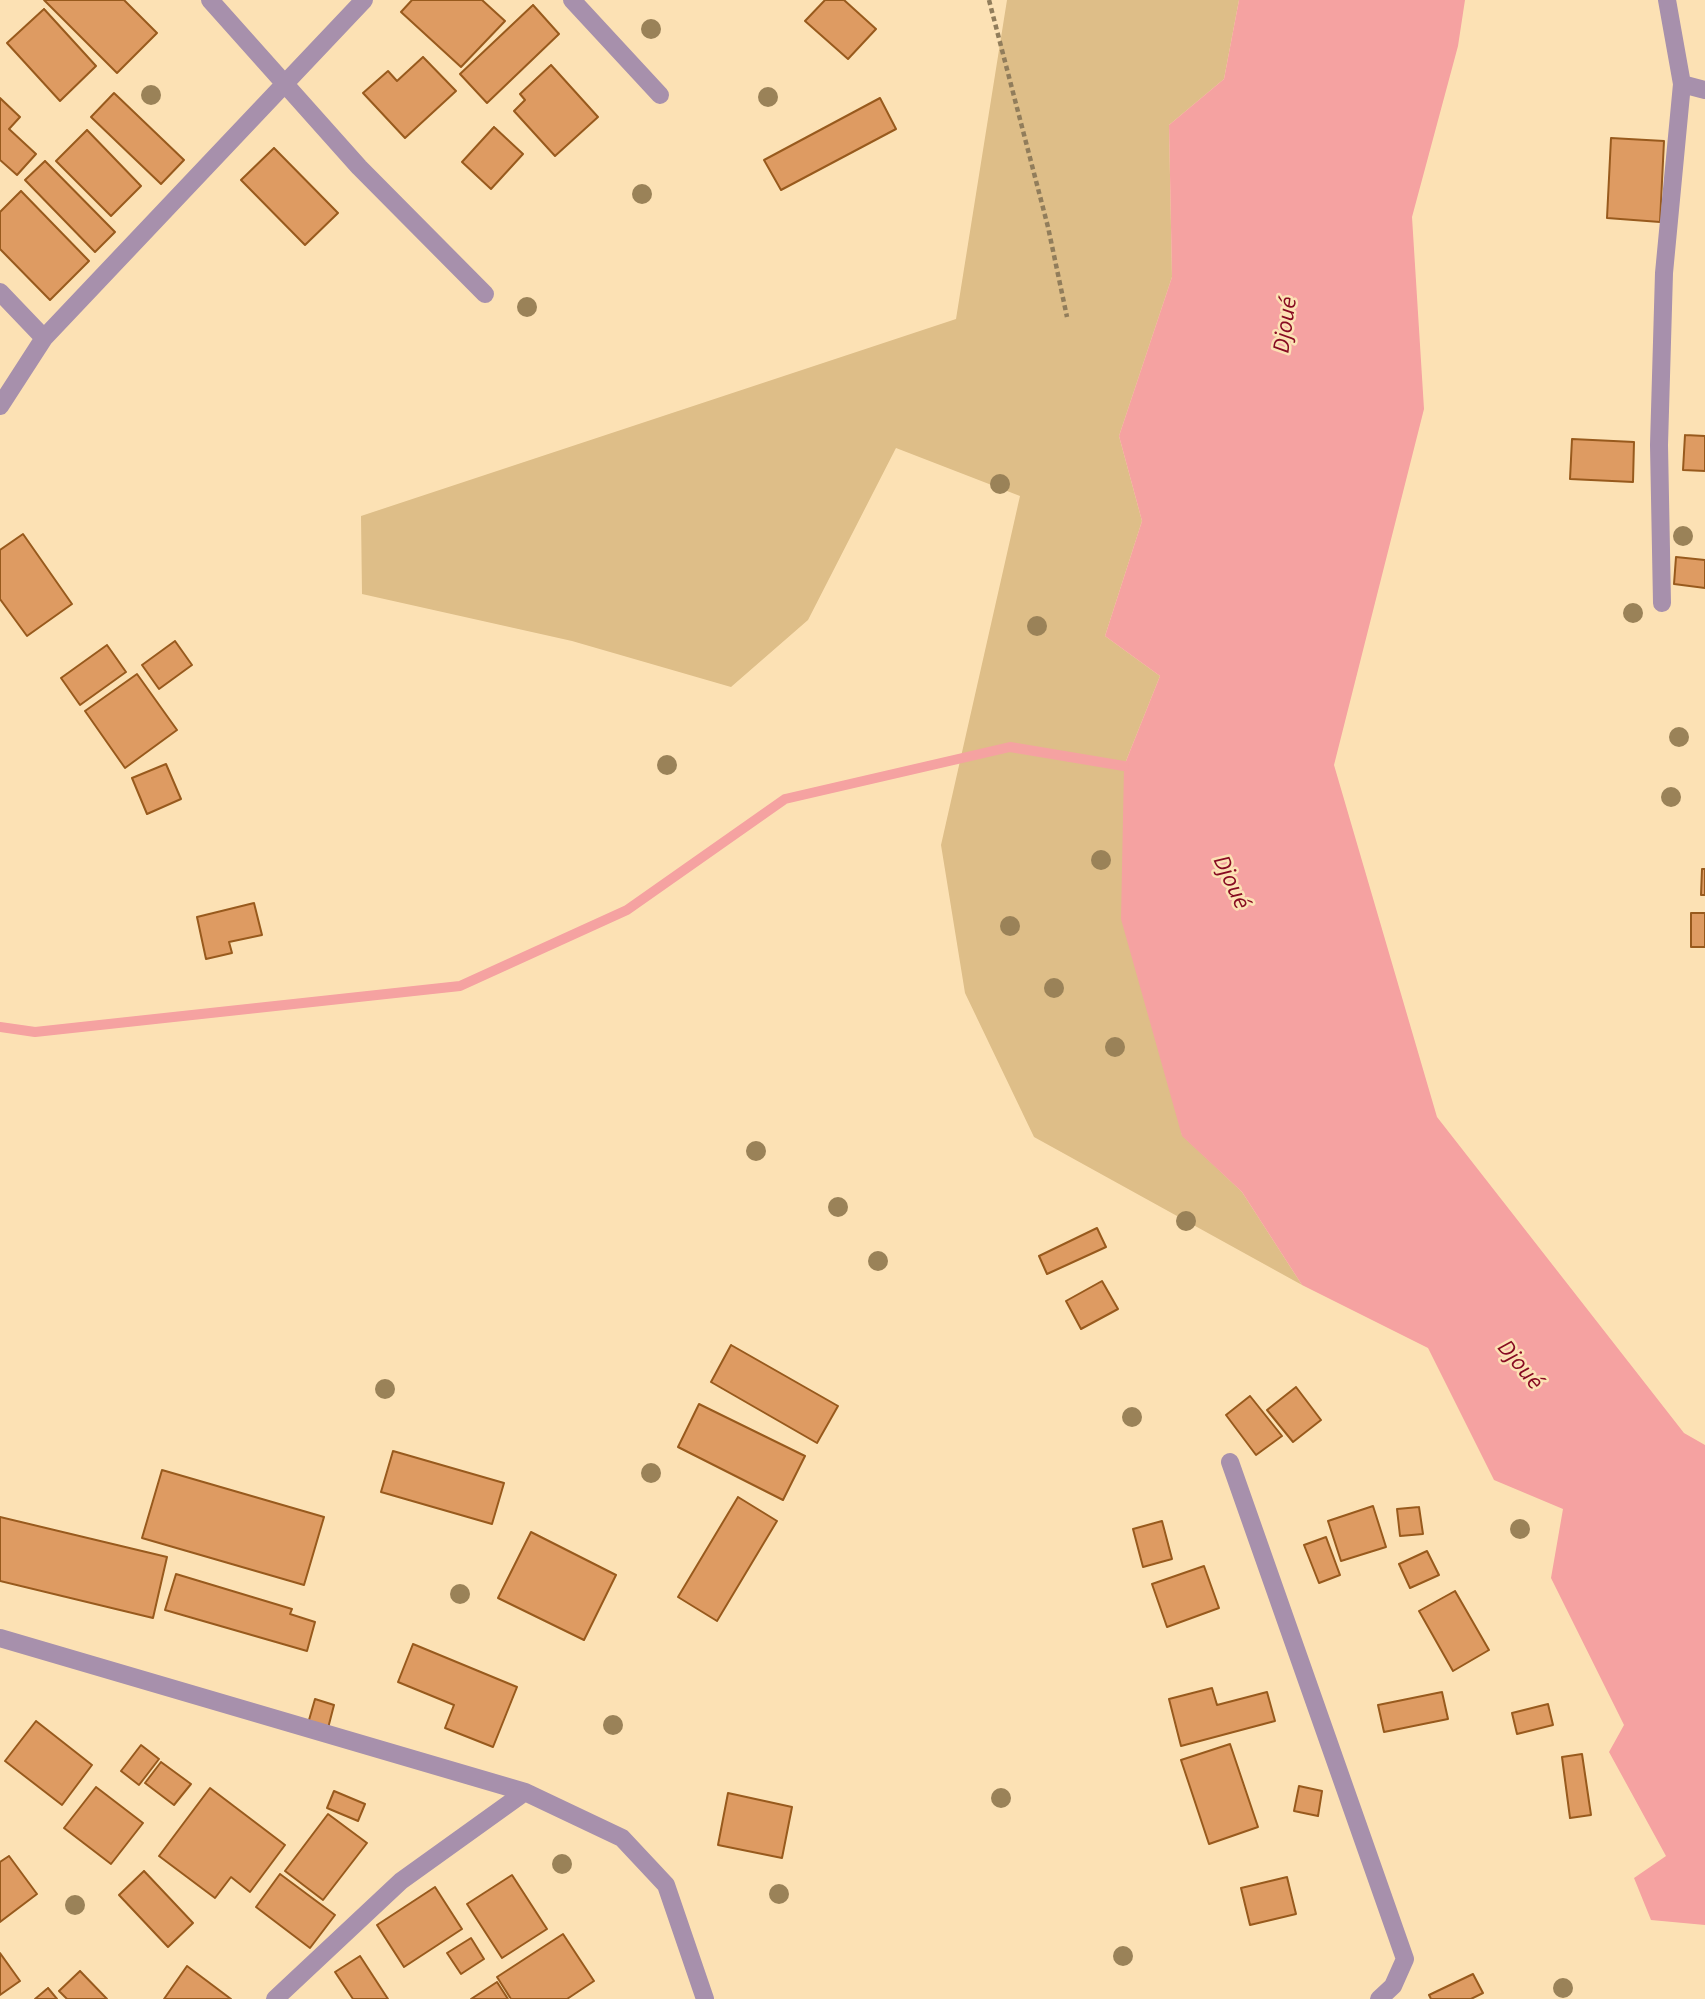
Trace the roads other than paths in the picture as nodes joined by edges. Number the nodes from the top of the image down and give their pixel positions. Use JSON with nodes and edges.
{"nodes":[{"id":1,"x":210,"y":0,"type":"edge"},
{"id":2,"x":364,"y":0,"type":"edge"},
{"id":3,"x":572,"y":0,"type":"edge"},
{"id":4,"x":1667,"y":0,"type":"edge"},
{"id":5,"x":1682,"y":84,"type":"junction"},
{"id":6,"x":284,"y":85,"type":"junction"},
{"id":7,"x":1705,"y":90,"type":"edge"},
{"id":8,"x":660,"y":95,"type":"dead end"},
{"id":9,"x":0,"y":292,"type":"edge"},
{"id":10,"x":485,"y":294,"type":"dead end"},
{"id":11,"x":44,"y":338,"type":"junction"},
{"id":12,"x":0,"y":406,"type":"edge"},
{"id":13,"x":1662,"y":603,"type":"dead end"},
{"id":14,"x":1230,"y":1462,"type":"dead end"},
{"id":15,"x":0,"y":1638,"type":"edge"},
{"id":16,"x":525,"y":1792,"type":"junction"},
{"id":17,"x":275,"y":1999,"type":"edge"},
{"id":18,"x":705,"y":1999,"type":"edge"},
{"id":19,"x":1378,"y":1999,"type":"edge"}],
"edges":[{"from":1,"to":6,"type":"street"},
{"from":2,"to":6,"type":"street"},
{"from":3,"to":8,"type":"street"},
{"from":4,"to":5,"type":"street"},
{"from":5,"to":7,"type":"street"},
{"from":5,"to":13,"type":"street"},
{"from":6,"to":10,"type":"street"},
{"from":6,"to":11,"type":"street"},
{"from":9,"to":11,"type":"street"},
{"from":11,"to":12,"type":"street"},
{"from":14,"to":19,"type":"street"},
{"from":15,"to":16,"type":"street"},
{"from":16,"to":17,"type":"street"},
{"from":16,"to":18,"type":"street"}]}
